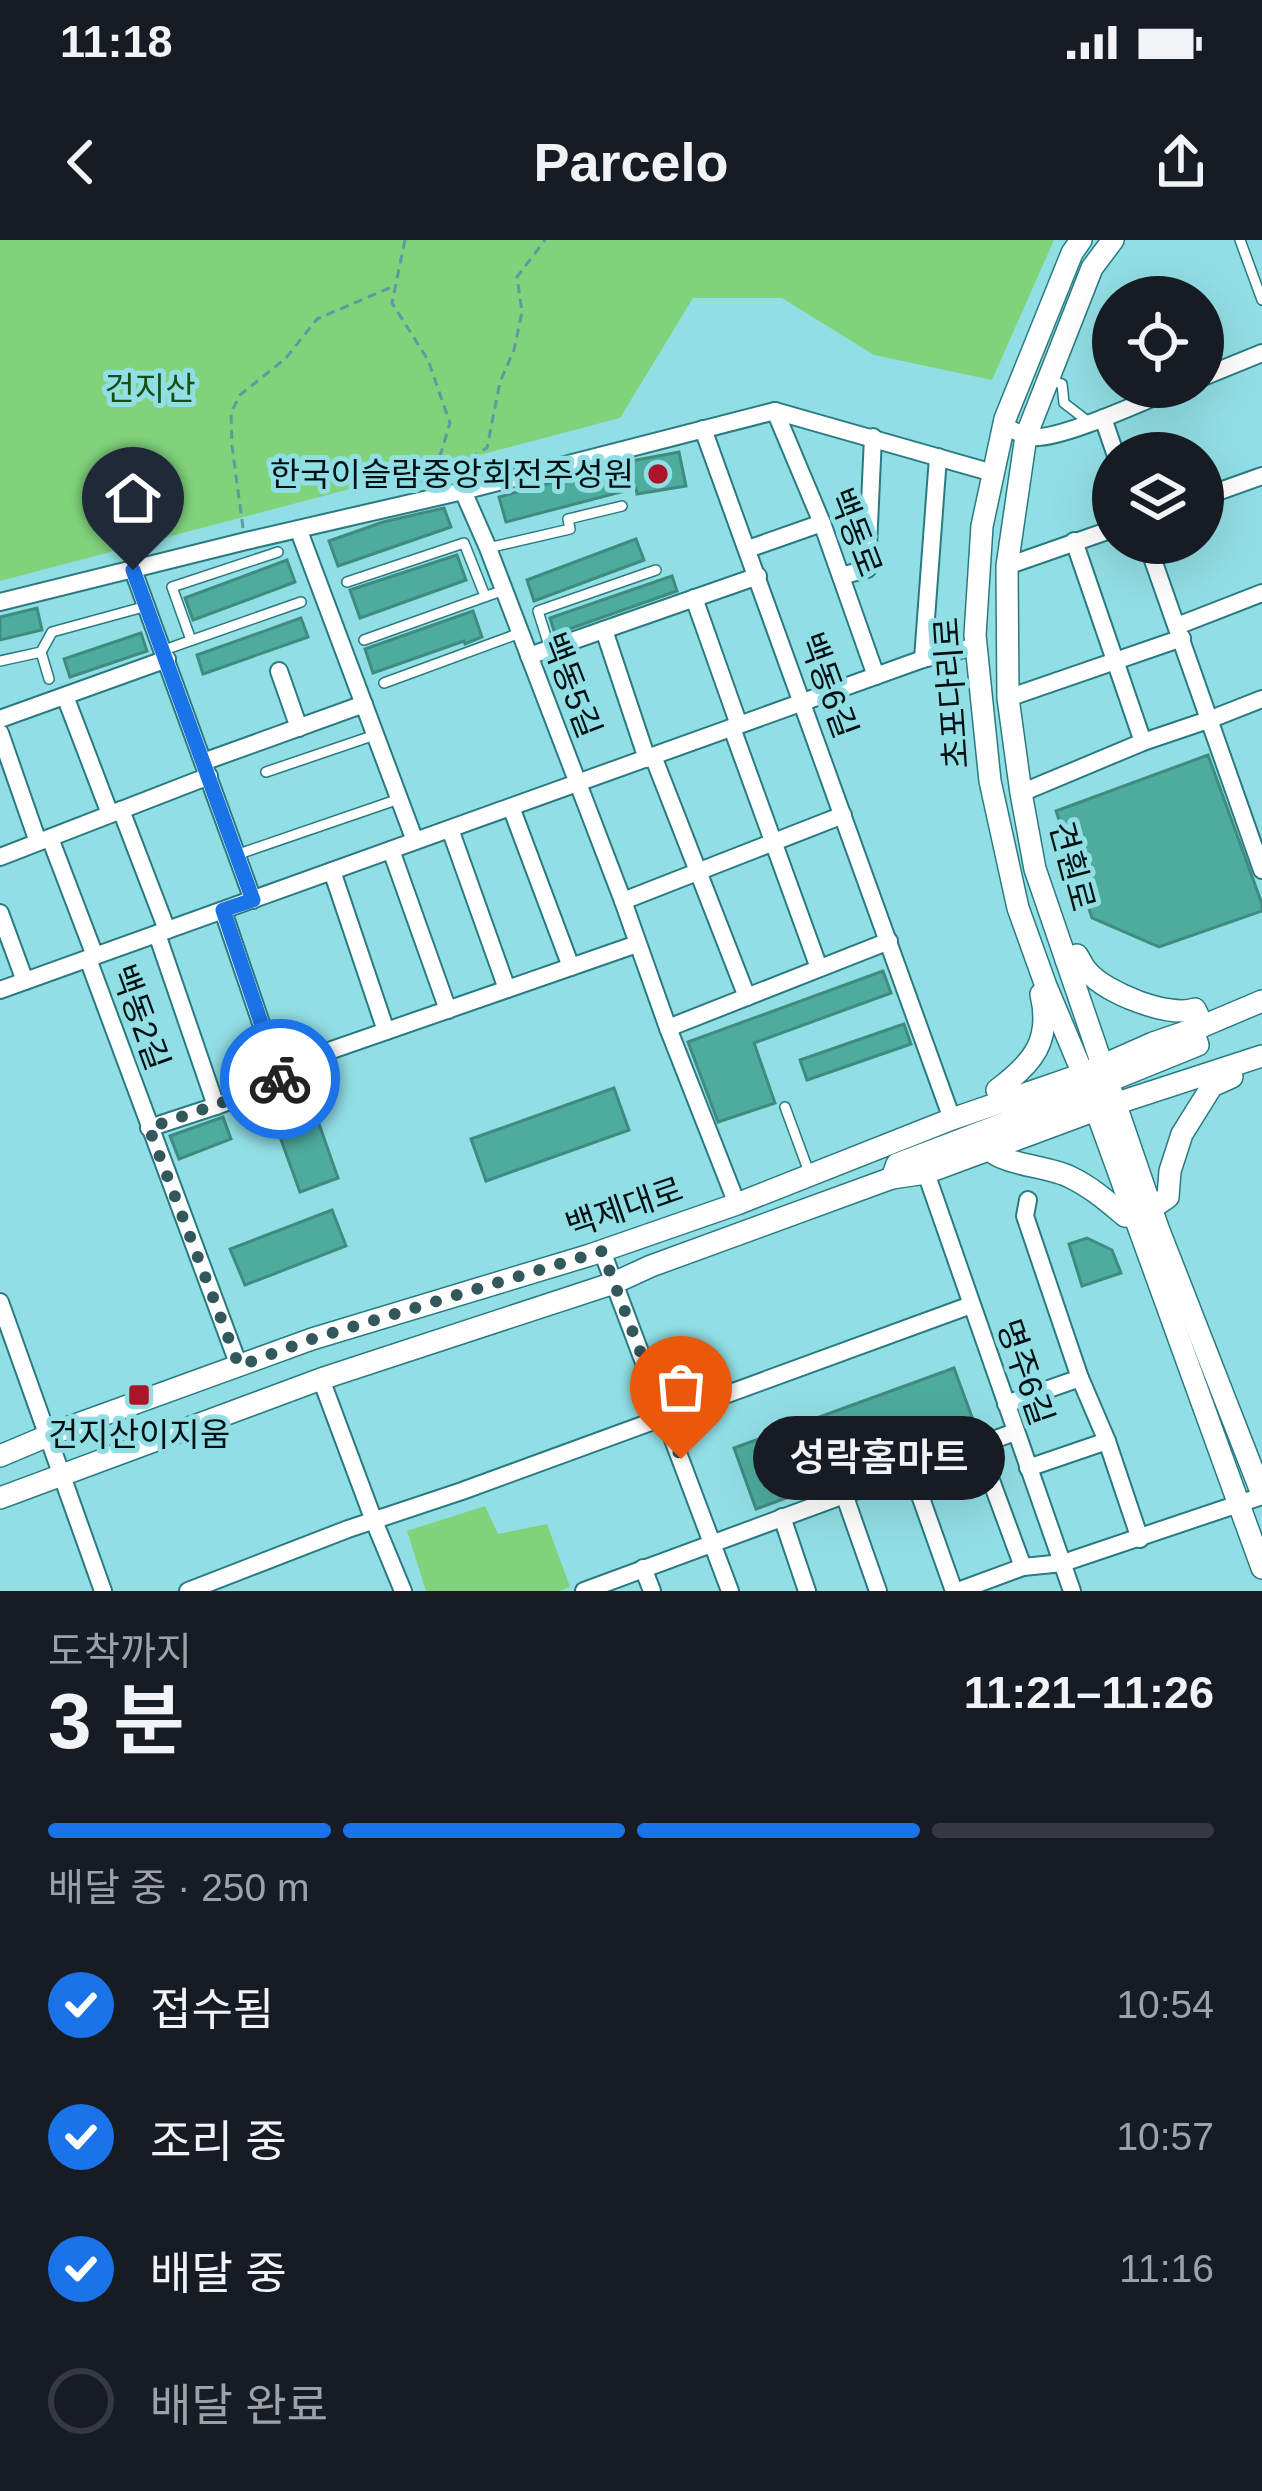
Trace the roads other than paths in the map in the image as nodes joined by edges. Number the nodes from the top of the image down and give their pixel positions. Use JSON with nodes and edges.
{"nodes":[{"id":1,"x":1081,"y":240,"type":"edge"},
{"id":2,"x":1113,"y":240,"type":"edge"},
{"id":3,"x":1240,"y":240,"type":"edge"},
{"id":4,"x":1262,"y":300,"type":"edge"},
{"id":5,"x":1262,"y":353,"type":"edge"},
{"id":6,"x":1224,"y":368,"type":"edge"},
{"id":7,"x":1048,"y":380,"type":"junction"},
{"id":8,"x":1126,"y":408,"type":"edge"},
{"id":9,"x":775,"y":411,"type":"junction"},
{"id":10,"x":1096,"y":420,"type":"junction"},
{"id":11,"x":1004,"y":426,"type":"junction"},
{"id":12,"x":703,"y":429,"type":"junction"},
{"id":13,"x":1103,"y":432,"type":"edge"},
{"id":14,"x":1026,"y":436,"type":"junction"},
{"id":15,"x":873,"y":437,"type":"junction"},
{"id":16,"x":938,"y":457,"type":"junction"},
{"id":17,"x":993,"y":473,"type":"junction"},
{"id":18,"x":1262,"y":476,"type":"edge"},
{"id":19,"x":1224,"y":490,"type":"edge"},
{"id":20,"x":463,"y":491,"type":"junction"},
{"id":21,"x":622,"y":506,"type":"dead end"},
{"id":22,"x":822,"y":523,"type":"junction"},
{"id":23,"x":298,"y":531,"type":"junction"},
{"id":24,"x":1092,"y":536,"type":"edge"},
{"id":25,"x":1075,"y":541,"type":"junction"},
{"id":26,"x":488,"y":548,"type":"junction"},
{"id":27,"x":748,"y":549,"type":"junction"},
{"id":28,"x":278,"y":552,"type":"dead end"},
{"id":29,"x":1155,"y":564,"type":"edge"},
{"id":30,"x":1007,"y":566,"type":"junction"},
{"id":31,"x":133,"y":570,"type":"junction"},
{"id":32,"x":656,"y":570,"type":"dead end"},
{"id":33,"x":758,"y":576,"type":"junction"},
{"id":34,"x":841,"y":576,"type":"junction"},
{"id":35,"x":347,"y":582,"type":"dead end"},
{"id":36,"x":504,"y":590,"type":"junction"},
{"id":37,"x":1262,"y":593,"type":"edge"},
{"id":38,"x":484,"y":596,"type":"junction"},
{"id":39,"x":694,"y":598,"type":"junction"},
{"id":40,"x":0,"y":602,"type":"edge"},
{"id":41,"x":301,"y":602,"type":"dead end"},
{"id":42,"x":148,"y":605,"type":"junction"},
{"id":43,"x":604,"y":630,"type":"junction"},
{"id":44,"x":1180,"y":632,"type":"junction"},
{"id":45,"x":520,"y":633,"type":"junction"},
{"id":46,"x":190,"y":640,"type":"junction"},
{"id":47,"x":364,"y":640,"type":"dead end"},
{"id":48,"x":977,"y":646,"type":"junction"},
{"id":49,"x":550,"y":649,"type":"junction"},
{"id":50,"x":41,"y":652,"type":"junction"},
{"id":51,"x":165,"y":654,"type":"junction"},
{"id":52,"x":529,"y":656,"type":"junction"},
{"id":53,"x":923,"y":659,"type":"junction"},
{"id":54,"x":1115,"y":660,"type":"junction"},
{"id":55,"x":0,"y":661,"type":"edge"},
{"id":56,"x":279,"y":671,"type":"dead end"},
{"id":57,"x":876,"y":676,"type":"junction"},
{"id":58,"x":49,"y":679,"type":"dead end"},
{"id":59,"x":384,"y":683,"type":"dead end"},
{"id":60,"x":65,"y":696,"type":"junction"},
{"id":61,"x":1008,"y":698,"type":"junction"},
{"id":62,"x":1262,"y":699,"type":"edge"},
{"id":63,"x":803,"y":703,"type":"junction"},
{"id":64,"x":364,"y":704,"type":"junction"},
{"id":65,"x":0,"y":719,"type":"edge"},
{"id":66,"x":1211,"y":719,"type":"junction"},
{"id":67,"x":735,"y":727,"type":"junction"},
{"id":68,"x":299,"y":728,"type":"junction"},
{"id":69,"x":0,"y":733,"type":"edge"},
{"id":70,"x":375,"y":735,"type":"junction"},
{"id":71,"x":1143,"y":742,"type":"junction"},
{"id":72,"x":650,"y":758,"type":"junction"},
{"id":73,"x":206,"y":769,"type":"junction"},
{"id":74,"x":266,"y":772,"type":"dead end"},
{"id":75,"x":577,"y":784,"type":"junction"},
{"id":76,"x":1021,"y":794,"type":"junction"},
{"id":77,"x":399,"y":799,"type":"junction"},
{"id":78,"x":511,"y":807,"type":"junction"},
{"id":79,"x":116,"y":812,"type":"junction"},
{"id":80,"x":844,"y":814,"type":"junction"},
{"id":81,"x":450,"y":829,"type":"junction"},
{"id":82,"x":1257,"y":833,"type":"edge"},
{"id":83,"x":44,"y":840,"type":"junction"},
{"id":84,"x":415,"y":842,"type":"junction"},
{"id":85,"x":773,"y":842,"type":"junction"},
{"id":86,"x":391,"y":850,"type":"junction"},
{"id":87,"x":236,"y":855,"type":"junction"},
{"id":88,"x":0,"y":857,"type":"edge"},
{"id":89,"x":1262,"y":870,"type":"edge"},
{"id":90,"x":332,"y":872,"type":"junction"},
{"id":91,"x":698,"y":872,"type":"junction"},
{"id":92,"x":253,"y":900,"type":"junction"},
{"id":93,"x":623,"y":901,"type":"junction"},
{"id":94,"x":223,"y":910,"type":"junction"},
{"id":95,"x":0,"y":913,"type":"edge"},
{"id":96,"x":162,"y":932,"type":"junction"},
{"id":97,"x":889,"y":941,"type":"junction"},
{"id":98,"x":637,"y":944,"type":"junction"},
{"id":99,"x":92,"y":957,"type":"junction"},
{"id":100,"x":1066,"y":960,"type":"junction"},
{"id":101,"x":571,"y":967,"type":"junction"},
{"id":102,"x":819,"y":968,"type":"junction"},
{"id":103,"x":25,"y":981,"type":"junction"},
{"id":104,"x":1046,"y":986,"type":"junction"},
{"id":105,"x":507,"y":989,"type":"junction"},
{"id":106,"x":0,"y":990,"type":"edge"},
{"id":107,"x":747,"y":997,"type":"junction"},
{"id":108,"x":1262,"y":1000,"type":"edge"},
{"id":109,"x":448,"y":1010,"type":"junction"},
{"id":110,"x":668,"y":1028,"type":"junction"},
{"id":111,"x":1198,"y":1028,"type":"junction"},
{"id":112,"x":386,"y":1031,"type":"junction"},
{"id":113,"x":1262,"y":1056,"type":"edge"},
{"id":114,"x":1227,"y":1065,"type":"junction"},
{"id":115,"x":277,"y":1069,"type":"junction"},
{"id":116,"x":1100,"y":1087,"type":"junction"},
{"id":117,"x":1003,"y":1103,"type":"junction"},
{"id":118,"x":215,"y":1106,"type":"junction"},
{"id":119,"x":784,"y":1107,"type":"dead end"},
{"id":120,"x":952,"y":1119,"type":"junction"},
{"id":121,"x":149,"y":1128,"type":"junction"},
{"id":122,"x":989,"y":1149,"type":"junction"},
{"id":123,"x":926,"y":1173,"type":"junction"},
{"id":124,"x":810,"y":1175,"type":"junction"},
{"id":125,"x":892,"y":1178,"type":"junction"},
{"id":126,"x":1028,"y":1200,"type":"dead end"},
{"id":127,"x":737,"y":1204,"type":"junction"},
{"id":128,"x":1143,"y":1210,"type":"junction"},
{"id":129,"x":602,"y":1251,"type":"junction"},
{"id":130,"x":614,"y":1283,"type":"junction"},
{"id":131,"x":0,"y":1301,"type":"edge"},
{"id":132,"x":971,"y":1305,"type":"junction"},
{"id":133,"x":239,"y":1366,"type":"junction"},
{"id":134,"x":321,"y":1378,"type":"junction"},
{"id":135,"x":1080,"y":1378,"type":"junction"},
{"id":136,"x":1006,"y":1404,"type":"junction"},
{"id":137,"x":666,"y":1417,"type":"junction"},
{"id":138,"x":1015,"y":1432,"type":"junction"},
{"id":139,"x":49,"y":1436,"type":"junction"},
{"id":140,"x":1107,"y":1441,"type":"junction"},
{"id":141,"x":978,"y":1445,"type":"junction"},
{"id":142,"x":0,"y":1456,"type":"edge"},
{"id":143,"x":1028,"y":1468,"type":"junction"},
{"id":144,"x":911,"y":1470,"type":"junction"},
{"id":145,"x":62,"y":1474,"type":"junction"},
{"id":146,"x":844,"y":1495,"type":"junction"},
{"id":147,"x":0,"y":1498,"type":"edge"},
{"id":148,"x":1255,"y":1498,"type":"edge"},
{"id":149,"x":782,"y":1517,"type":"junction"},
{"id":150,"x":374,"y":1521,"type":"junction"},
{"id":151,"x":1140,"y":1539,"type":"junction"},
{"id":152,"x":712,"y":1543,"type":"junction"},
{"id":153,"x":1063,"y":1563,"type":"junction"},
{"id":154,"x":1023,"y":1567,"type":"junction"},
{"id":155,"x":644,"y":1568,"type":"junction"},
{"id":156,"x":1262,"y":1568,"type":"edge"},
{"id":157,"x":990,"y":1586,"type":"edge"},
{"id":158,"x":103,"y":1591,"type":"edge"},
{"id":159,"x":188,"y":1591,"type":"edge"},
{"id":160,"x":403,"y":1591,"type":"edge"},
{"id":161,"x":584,"y":1591,"type":"edge"},
{"id":162,"x":652,"y":1591,"type":"edge"},
{"id":163,"x":730,"y":1591,"type":"edge"},
{"id":164,"x":807,"y":1591,"type":"edge"},
{"id":165,"x":878,"y":1591,"type":"edge"},
{"id":166,"x":956,"y":1591,"type":"edge"},
{"id":167,"x":1072,"y":1591,"type":"edge"}],
"edges":[{"from":1,"to":11,"type":"street","name":"초포다리로"},
{"from":2,"to":7,"type":"street","name":"견훤로"},
{"from":3,"to":4,"type":"lane"},
{"from":5,"to":6,"type":"street"},
{"from":7,"to":10,"type":"lane"},
{"from":7,"to":14,"type":"street","name":"견훤로"},
{"from":8,"to":10,"type":"street"},
{"from":9,"to":12,"type":"street"},
{"from":9,"to":15,"type":"street"},
{"from":9,"to":22,"type":"street","name":"백동로"},
{"from":10,"to":13,"type":"street"},
{"from":10,"to":14,"type":"street"},
{"from":11,"to":14,"type":"street"},
{"from":11,"to":17,"type":"street","name":"초포다리로"},
{"from":12,"to":20,"type":"street"},
{"from":12,"to":27,"type":"street","name":"백동6길"},
{"from":14,"to":30,"type":"street","name":"견훤로"},
{"from":15,"to":16,"type":"street"},
{"from":15,"to":34,"type":"street"},
{"from":16,"to":17,"type":"street"},
{"from":16,"to":53,"type":"street","name":"백동로"},
{"from":17,"to":48,"type":"street","name":"초포다리로"},
{"from":18,"to":19,"type":"street"},
{"from":20,"to":23,"type":"street"},
{"from":20,"to":26,"type":"street","name":"백동5길"},
{"from":21,"to":26,"type":"lane"},
{"from":22,"to":27,"type":"street"},
{"from":22,"to":34,"type":"street","name":"백동로"},
{"from":23,"to":31,"type":"street"},
{"from":23,"to":64,"type":"street"},
{"from":24,"to":25,"type":"street"},
{"from":25,"to":30,"type":"street"},
{"from":25,"to":54,"type":"street"},
{"from":26,"to":36,"type":"street","name":"백동5길"},
{"from":27,"to":33,"type":"street","name":"백동6길"},
{"from":28,"to":46,"type":"lane"},
{"from":29,"to":44,"type":"street"},
{"from":30,"to":61,"type":"street","name":"견훤로"},
{"from":31,"to":40,"type":"street"},
{"from":31,"to":42,"type":"street"},
{"from":32,"to":49,"type":"lane"},
{"from":33,"to":39,"type":"street"},
{"from":33,"to":63,"type":"street","name":"백동6길"},
{"from":34,"to":57,"type":"street","name":"백동로"},
{"from":35,"to":38,"type":"lane"},
{"from":36,"to":38,"type":"lane"},
{"from":36,"to":45,"type":"street","name":"백동5길"},
{"from":37,"to":44,"type":"street"},
{"from":38,"to":47,"type":"lane"},
{"from":39,"to":43,"type":"street"},
{"from":39,"to":67,"type":"street"},
{"from":41,"to":46,"type":"lane"},
{"from":42,"to":50,"type":"lane"},
{"from":42,"to":51,"type":"street"},
{"from":43,"to":49,"type":"street"},
{"from":43,"to":72,"type":"street"},
{"from":44,"to":54,"type":"street"},
{"from":44,"to":66,"type":"street"},
{"from":45,"to":52,"type":"street","name":"백동5길"},
{"from":45,"to":59,"type":"lane"},
{"from":46,"to":51,"type":"lane"},
{"from":48,"to":53,"type":"street"},
{"from":48,"to":104,"type":"street","name":"초포다리로"},
{"from":49,"to":52,"type":"street"},
{"from":50,"to":55,"type":"lane"},
{"from":50,"to":58,"type":"lane"},
{"from":51,"to":60,"type":"street"},
{"from":51,"to":73,"type":"street"},
{"from":52,"to":75,"type":"street","name":"백동5길"},
{"from":53,"to":57,"type":"street"},
{"from":54,"to":61,"type":"street"},
{"from":54,"to":71,"type":"street"},
{"from":56,"to":68,"type":"street"},
{"from":57,"to":63,"type":"street"},
{"from":60,"to":65,"type":"street"},
{"from":60,"to":79,"type":"street"},
{"from":61,"to":76,"type":"street","name":"견훤로"},
{"from":62,"to":66,"type":"street"},
{"from":63,"to":67,"type":"street"},
{"from":63,"to":80,"type":"street","name":"백동6길"},
{"from":64,"to":68,"type":"street"},
{"from":64,"to":70,"type":"street"},
{"from":66,"to":71,"type":"street"},
{"from":66,"to":82,"type":"street"},
{"from":67,"to":72,"type":"street"},
{"from":67,"to":85,"type":"street"},
{"from":68,"to":73,"type":"street"},
{"from":69,"to":83,"type":"street"},
{"from":70,"to":74,"type":"lane"},
{"from":70,"to":77,"type":"street"},
{"from":71,"to":76,"type":"street"},
{"from":72,"to":75,"type":"street"},
{"from":72,"to":91,"type":"street"},
{"from":73,"to":79,"type":"street"},
{"from":73,"to":87,"type":"street"},
{"from":75,"to":78,"type":"street"},
{"from":75,"to":93,"type":"street","name":"백동5길"},
{"from":76,"to":100,"type":"street","name":"견훤로"},
{"from":77,"to":84,"type":"street"},
{"from":77,"to":87,"type":"lane"},
{"from":78,"to":81,"type":"street"},
{"from":78,"to":101,"type":"street"},
{"from":79,"to":83,"type":"street"},
{"from":79,"to":96,"type":"street"},
{"from":80,"to":85,"type":"street"},
{"from":80,"to":97,"type":"street","name":"백동6길"},
{"from":81,"to":84,"type":"street"},
{"from":81,"to":105,"type":"street"},
{"from":82,"to":89,"type":"street"},
{"from":83,"to":88,"type":"street"},
{"from":83,"to":99,"type":"street"},
{"from":84,"to":86,"type":"street"},
{"from":85,"to":91,"type":"street"},
{"from":85,"to":102,"type":"street"},
{"from":86,"to":90,"type":"street"},
{"from":86,"to":109,"type":"street"},
{"from":87,"to":92,"type":"street"},
{"from":90,"to":92,"type":"street"},
{"from":90,"to":112,"type":"street"},
{"from":91,"to":93,"type":"street"},
{"from":91,"to":107,"type":"street"},
{"from":92,"to":94,"type":"street"},
{"from":93,"to":98,"type":"street","name":"백동5길"},
{"from":94,"to":96,"type":"street"},
{"from":94,"to":115,"type":"street"},
{"from":95,"to":103,"type":"street"},
{"from":96,"to":99,"type":"street"},
{"from":96,"to":118,"type":"street"},
{"from":97,"to":102,"type":"street"},
{"from":97,"to":120,"type":"street","name":"백동6길"},
{"from":98,"to":101,"type":"street"},
{"from":98,"to":110,"type":"street","name":"백동5길"},
{"from":99,"to":103,"type":"street"},
{"from":99,"to":121,"type":"street","name":"백동2길"},
{"from":100,"to":111,"type":"street"},
{"from":100,"to":116,"type":"street","name":"견훤로"},
{"from":101,"to":105,"type":"street"},
{"from":102,"to":107,"type":"street"},
{"from":103,"to":106,"type":"street"},
{"from":104,"to":116,"type":"street","name":"초포다리로"},
{"from":104,"to":117,"type":"street"},
{"from":105,"to":109,"type":"street"},
{"from":107,"to":110,"type":"street"},
{"from":108,"to":111,"type":"street","name":"백제대로"},
{"from":109,"to":112,"type":"street"},
{"from":110,"to":127,"type":"street","name":"백동5길"},
{"from":111,"to":116,"type":"street","name":"백제대로"},
{"from":112,"to":115,"type":"street"},
{"from":113,"to":114,"type":"street","name":"백제대로"},
{"from":114,"to":116,"type":"street","name":"백제대로"},
{"from":114,"to":128,"type":"street"},
{"from":115,"to":118,"type":"street"},
{"from":116,"to":117,"type":"street","name":"백제대로"},
{"from":116,"to":122,"type":"street","name":"백제대로"},
{"from":116,"to":125,"type":"street"},
{"from":116,"to":128,"type":"street","name":"초포다리로"},
{"from":117,"to":120,"type":"street","name":"백제대로"},
{"from":118,"to":121,"type":"street"},
{"from":119,"to":124,"type":"lane"},
{"from":120,"to":124,"type":"street","name":"백제대로"},
{"from":121,"to":133,"type":"street","name":"백동2길"},
{"from":122,"to":123,"type":"street","name":"백제대로"},
{"from":122,"to":128,"type":"street"},
{"from":123,"to":125,"type":"street","name":"백제대로"},
{"from":123,"to":132,"type":"street","name":"명주6길"},
{"from":124,"to":127,"type":"street","name":"백제대로"},
{"from":125,"to":130,"type":"street","name":"백제대로"},
{"from":126,"to":135,"type":"street"},
{"from":127,"to":129,"type":"street","name":"백제대로"},
{"from":128,"to":148,"type":"street"},
{"from":128,"to":148,"type":"street","name":"초포다리로"},
{"from":129,"to":130,"type":"street"},
{"from":129,"to":133,"type":"street","name":"백제대로"},
{"from":130,"to":134,"type":"street","name":"백제대로"},
{"from":130,"to":137,"type":"street"},
{"from":131,"to":139,"type":"street"},
{"from":132,"to":136,"type":"street","name":"명주6길"},
{"from":132,"to":137,"type":"street"},
{"from":133,"to":139,"type":"street","name":"백제대로"},
{"from":134,"to":145,"type":"street","name":"백제대로"},
{"from":134,"to":150,"type":"street"},
{"from":135,"to":136,"type":"street"},
{"from":135,"to":140,"type":"street"},
{"from":136,"to":138,"type":"street","name":"명주6길"},
{"from":137,"to":150,"type":"street"},
{"from":137,"to":152,"type":"street"},
{"from":138,"to":141,"type":"street"},
{"from":138,"to":143,"type":"street","name":"명주6길"},
{"from":139,"to":142,"type":"street","name":"백제대로"},
{"from":139,"to":145,"type":"street"},
{"from":140,"to":143,"type":"street"},
{"from":140,"to":151,"type":"street"},
{"from":141,"to":144,"type":"street"},
{"from":141,"to":154,"type":"street"},
{"from":143,"to":153,"type":"street","name":"명주6길"},
{"from":144,"to":146,"type":"street"},
{"from":144,"to":166,"type":"street"},
{"from":145,"to":147,"type":"street","name":"백제대로"},
{"from":145,"to":158,"type":"street"},
{"from":146,"to":149,"type":"street"},
{"from":146,"to":165,"type":"street"},
{"from":148,"to":151,"type":"street"},
{"from":148,"to":156,"type":"street"},
{"from":149,"to":152,"type":"street"},
{"from":149,"to":164,"type":"street"},
{"from":150,"to":159,"type":"street"},
{"from":150,"to":160,"type":"street"},
{"from":151,"to":153,"type":"street"},
{"from":152,"to":155,"type":"street"},
{"from":152,"to":163,"type":"street"},
{"from":153,"to":154,"type":"street"},
{"from":153,"to":167,"type":"street","name":"명주6길"},
{"from":154,"to":157,"type":"street"},
{"from":155,"to":161,"type":"street"},
{"from":155,"to":162,"type":"street"},
{"from":157,"to":166,"type":"street"}]}
